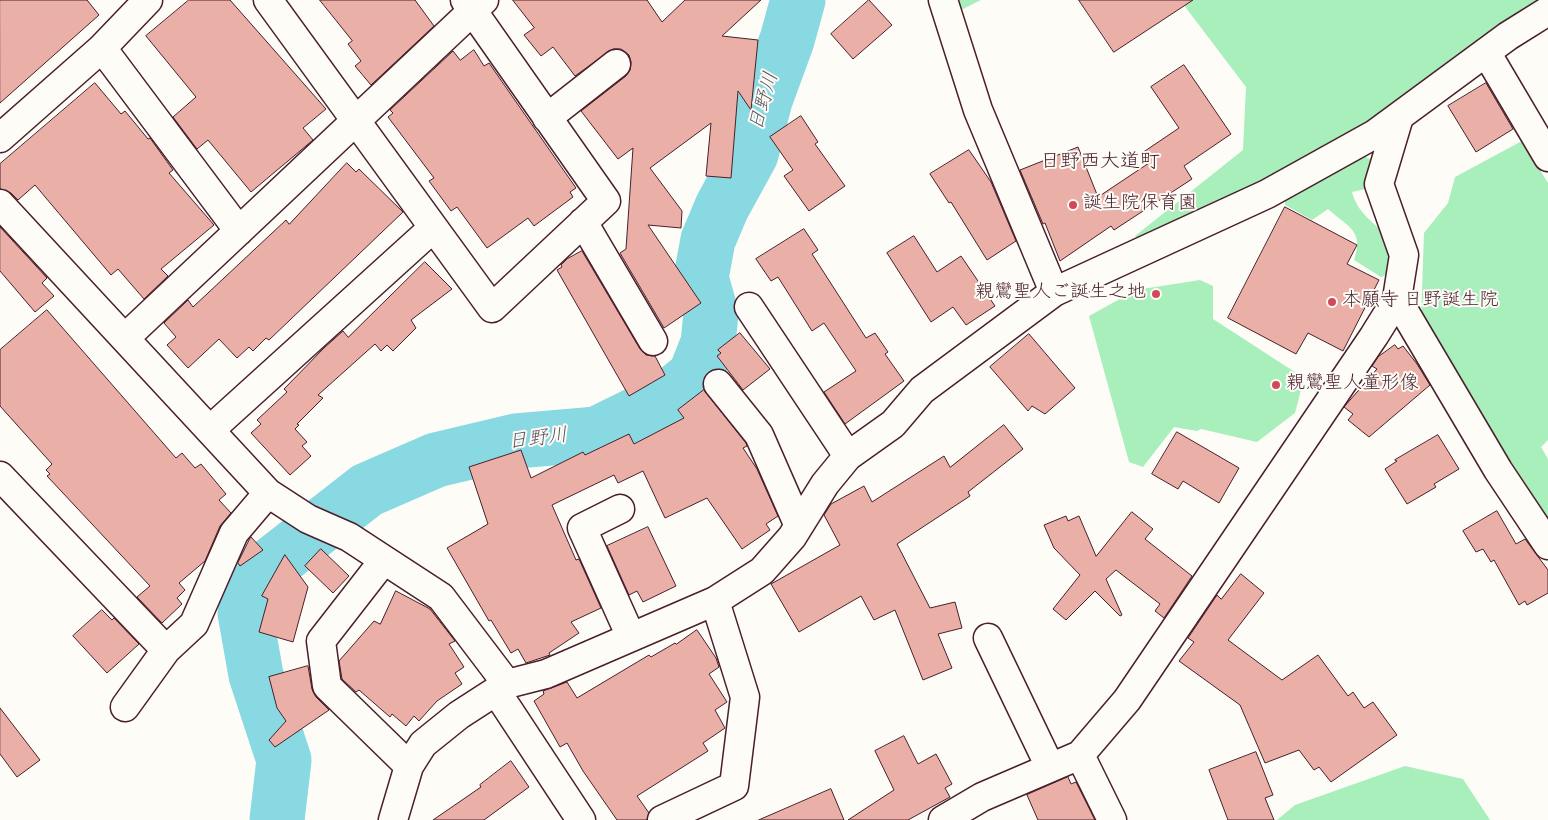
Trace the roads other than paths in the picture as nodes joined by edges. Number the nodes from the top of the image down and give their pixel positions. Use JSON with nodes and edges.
{"nodes":[{"id":1,"x":148,"y":0,"type":"edge"},
{"id":2,"x":268,"y":0,"type":"edge"},
{"id":3,"x":943,"y":0,"type":"edge"},
{"id":4,"x":474,"y":4,"type":"edge"},
{"id":5,"x":1548,"y":12,"type":"edge"},
{"id":6,"x":102,"y":48,"type":"junction"},
{"id":7,"x":1486,"y":52,"type":"junction"},
{"id":8,"x":616,"y":64,"type":"dead end"},
{"id":9,"x":1399,"y":117,"type":"junction"},
{"id":10,"x":547,"y":118,"type":"junction"},
{"id":11,"x":356,"y":121,"type":"junction"},
{"id":12,"x":0,"y":138,"type":"edge"},
{"id":13,"x":1548,"y":157,"type":"edge"},
{"id":14,"x":0,"y":204,"type":"edge"},
{"id":15,"x":583,"y":222,"type":"junction"},
{"id":16,"x":433,"y":228,"type":"junction"},
{"id":17,"x":239,"y":231,"type":"junction"},
{"id":18,"x":1054,"y":292,"type":"junction"},
{"id":19,"x":1397,"y":298,"type":"junction"},
{"id":20,"x":749,"y":308,"type":"dead end"},
{"id":21,"x":125,"y":338,"type":"junction"},
{"id":22,"x":653,"y":341,"type":"dead end"},
{"id":23,"x":718,"y":384,"type":"dead end"},
{"id":24,"x":210,"y":430,"type":"junction"},
{"id":25,"x":848,"y":456,"type":"junction"},
{"id":26,"x":0,"y":476,"type":"edge"},
{"id":27,"x":268,"y":493,"type":"junction"},
{"id":28,"x":620,"y":510,"type":"dead end"},
{"id":29,"x":798,"y":524,"type":"junction"},
{"id":30,"x":1548,"y":545,"type":"edge"},
{"id":31,"x":384,"y":560,"type":"junction"},
{"id":32,"x":715,"y":601,"type":"junction"},
{"id":33,"x":630,"y":637,"type":"junction"},
{"id":34,"x":988,"y":638,"type":"dead end"},
{"id":35,"x":166,"y":650,"type":"junction"},
{"id":36,"x":501,"y":688,"type":"junction"},
{"id":37,"x":125,"y":706,"type":"dead end"},
{"id":38,"x":1080,"y":755,"type":"junction"},
{"id":39,"x":410,"y":766,"type":"junction"},
{"id":40,"x":1050,"y":768,"type":"junction"},
{"id":41,"x":393,"y":820,"type":"edge"},
{"id":42,"x":581,"y":820,"type":"edge"},
{"id":43,"x":662,"y":820,"type":"edge"},
{"id":44,"x":943,"y":820,"type":"edge"},
{"id":45,"x":1112,"y":820,"type":"edge"}],
"edges":[{"from":1,"to":6,"type":"street"},
{"from":2,"to":11,"type":"street"},
{"from":3,"to":18,"type":"street"},
{"from":4,"to":10,"type":"street"},
{"from":4,"to":11,"type":"street"},
{"from":5,"to":7,"type":"street"},
{"from":6,"to":12,"type":"street"},
{"from":6,"to":17,"type":"street"},
{"from":7,"to":9,"type":"street"},
{"from":7,"to":13,"type":"street"},
{"from":8,"to":10,"type":"street"},
{"from":9,"to":18,"type":"street"},
{"from":9,"to":19,"type":"street"},
{"from":10,"to":15,"type":"street"},
{"from":11,"to":16,"type":"street"},
{"from":11,"to":17,"type":"street"},
{"from":14,"to":21,"type":"street"},
{"from":15,"to":16,"type":"street"},
{"from":15,"to":22,"type":"street"},
{"from":16,"to":24,"type":"street"},
{"from":17,"to":21,"type":"street"},
{"from":18,"to":25,"type":"street"},
{"from":19,"to":30,"type":"street"},
{"from":19,"to":38,"type":"street"},
{"from":20,"to":25,"type":"street"},
{"from":21,"to":24,"type":"street"},
{"from":23,"to":29,"type":"street"},
{"from":24,"to":27,"type":"street"},
{"from":25,"to":29,"type":"street"},
{"from":26,"to":35,"type":"street"},
{"from":27,"to":31,"type":"street"},
{"from":27,"to":35,"type":"street"},
{"from":28,"to":33,"type":"street"},
{"from":29,"to":32,"type":"street"},
{"from":31,"to":36,"type":"street"},
{"from":31,"to":39,"type":"street"},
{"from":32,"to":33,"type":"street"},
{"from":32,"to":43,"type":"street"},
{"from":33,"to":36,"type":"street"},
{"from":34,"to":40,"type":"street"},
{"from":35,"to":37,"type":"street"},
{"from":36,"to":39,"type":"street"},
{"from":36,"to":42,"type":"street"},
{"from":38,"to":40,"type":"street"},
{"from":38,"to":45,"type":"street"},
{"from":39,"to":41,"type":"street"},
{"from":40,"to":44,"type":"street"}]}
